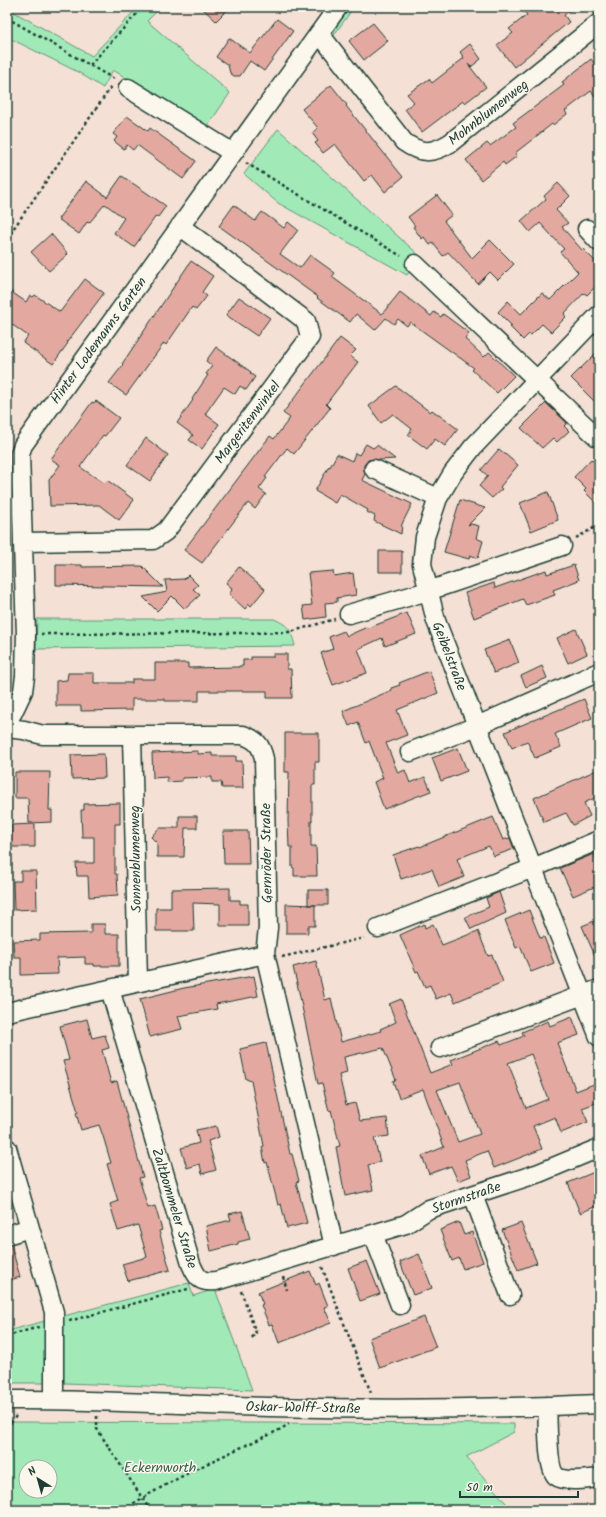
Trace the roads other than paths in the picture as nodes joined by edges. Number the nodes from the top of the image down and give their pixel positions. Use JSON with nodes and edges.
{"nodes":[{"id":1,"x":338,"y":7,"type":"edge"},
{"id":2,"x":599,"y":23,"type":"edge"},
{"id":3,"x":319,"y":33,"type":"junction"},
{"id":4,"x":122,"y":84,"type":"road end"},
{"id":5,"x":239,"y":158,"type":"junction"},
{"id":6,"x":180,"y":226,"type":"junction"},
{"id":7,"x":587,"y":229,"type":"dead end"},
{"id":8,"x":599,"y":242,"type":"edge"},
{"id":9,"x":415,"y":264,"type":"road end"},
{"id":10,"x":599,"y":315,"type":"edge"},
{"id":11,"x":537,"y":380,"type":"junction"},
{"id":12,"x":597,"y":437,"type":"dead end"},
{"id":13,"x":374,"y":469,"type":"dead end"},
{"id":14,"x":14,"y":492,"type":"edge"},
{"id":15,"x":438,"y":498,"type":"junction"},
{"id":16,"x":23,"y":542,"type":"junction"},
{"id":17,"x":562,"y":546,"type":"road end"},
{"id":18,"x":428,"y":591,"type":"junction"},
{"id":19,"x":348,"y":614,"type":"road end"},
{"id":20,"x":599,"y":672,"type":"edge"},
{"id":21,"x":7,"y":722,"type":"edge"},
{"id":22,"x":476,"y":726,"type":"junction"},
{"id":23,"x":7,"y":728,"type":"edge"},
{"id":24,"x":132,"y":736,"type":"junction"},
{"id":25,"x":410,"y":752,"type":"dead end"},
{"id":26,"x":599,"y":840,"type":"edge"},
{"id":27,"x":532,"y":868,"type":"junction"},
{"id":28,"x":378,"y":928,"type":"road end"},
{"id":29,"x":265,"y":954,"type":"junction"},
{"id":30,"x":138,"y":982,"type":"junction"},
{"id":31,"x":110,"y":989,"type":"junction"},
{"id":32,"x":591,"y":992,"type":"edge"},
{"id":33,"x":7,"y":1012,"type":"edge"},
{"id":34,"x":599,"y":1037,"type":"edge"},
{"id":35,"x":440,"y":1048,"type":"dead end"},
{"id":36,"x":7,"y":1148,"type":"edge"},
{"id":37,"x":599,"y":1148,"type":"edge"},
{"id":38,"x":473,"y":1195,"type":"junction"},
{"id":39,"x":30,"y":1228,"type":"junction"},
{"id":40,"x":373,"y":1234,"type":"junction"},
{"id":41,"x":7,"y":1235,"type":"edge"},
{"id":42,"x":334,"y":1246,"type":"junction"},
{"id":43,"x":510,"y":1295,"type":"dead end"},
{"id":44,"x":400,"y":1305,"type":"dead end"},
{"id":45,"x":7,"y":1400,"type":"edge"},
{"id":46,"x":54,"y":1400,"type":"junction"},
{"id":47,"x":599,"y":1404,"type":"edge"},
{"id":48,"x":547,"y":1406,"type":"junction"},
{"id":49,"x":599,"y":1478,"type":"edge"}],
"edges":[{"from":1,"to":3,"type":"street","name":"Hinter Lodemanns Garten"},
{"from":2,"to":3,"type":"street","name":"Mohnblumenweg"},
{"from":3,"to":5,"type":"street","name":"Hinter Lodemanns Garten"},
{"from":4,"to":5,"type":"street"},
{"from":5,"to":6,"type":"street","name":"Hinter Lodemanns Garten"},
{"from":6,"to":14,"type":"street","name":"Hinter Lodemanns Garten"},
{"from":6,"to":16,"type":"street","name":"Margeritenwinkel"},
{"from":7,"to":8,"type":"street"},
{"from":9,"to":11,"type":"street"},
{"from":10,"to":11,"type":"street","name":"Geibelstraße"},
{"from":11,"to":12,"type":"street"},
{"from":11,"to":15,"type":"street","name":"Geibelstraße"},
{"from":13,"to":15,"type":"street"},
{"from":14,"to":16,"type":"street","name":"Hinter Lodemanns Garten"},
{"from":15,"to":18,"type":"street","name":"Geibelstraße"},
{"from":16,"to":21,"type":"street","name":"Hinter Lodemanns Garten"},
{"from":17,"to":18,"type":"street"},
{"from":18,"to":19,"type":"street"},
{"from":18,"to":22,"type":"street","name":"Geibelstraße"},
{"from":20,"to":22,"type":"street"},
{"from":22,"to":25,"type":"street"},
{"from":22,"to":27,"type":"street","name":"Geibelstraße"},
{"from":23,"to":24,"type":"street","name":"Gernröder Straße"},
{"from":24,"to":29,"type":"street","name":"Gernröder Straße"},
{"from":24,"to":30,"type":"street","name":"Sonnenblumenweg"},
{"from":26,"to":27,"type":"street"},
{"from":27,"to":28,"type":"street"},
{"from":27,"to":32,"type":"street","name":"Geibelstraße"},
{"from":29,"to":30,"type":"street"},
{"from":29,"to":42,"type":"street"},
{"from":30,"to":31,"type":"street"},
{"from":31,"to":33,"type":"street"},
{"from":31,"to":42,"type":"street","name":"Zaltbommeler Straße"},
{"from":32,"to":34,"type":"street","name":"Geibelstraße"},
{"from":32,"to":35,"type":"street"},
{"from":36,"to":39,"type":"street"},
{"from":37,"to":38,"type":"street","name":"Stormstraße"},
{"from":38,"to":40,"type":"street","name":"Stormstraße"},
{"from":38,"to":43,"type":"street"},
{"from":39,"to":41,"type":"street"},
{"from":39,"to":46,"type":"street"},
{"from":40,"to":42,"type":"street","name":"Stormstraße"},
{"from":40,"to":44,"type":"street"},
{"from":45,"to":46,"type":"street","name":"Oskar-Wolff-Straße"},
{"from":46,"to":48,"type":"street","name":"Oskar-Wolff-Straße"},
{"from":47,"to":48,"type":"street","name":"Oskar-Wolff-Straße"},
{"from":48,"to":49,"type":"street"}]}
